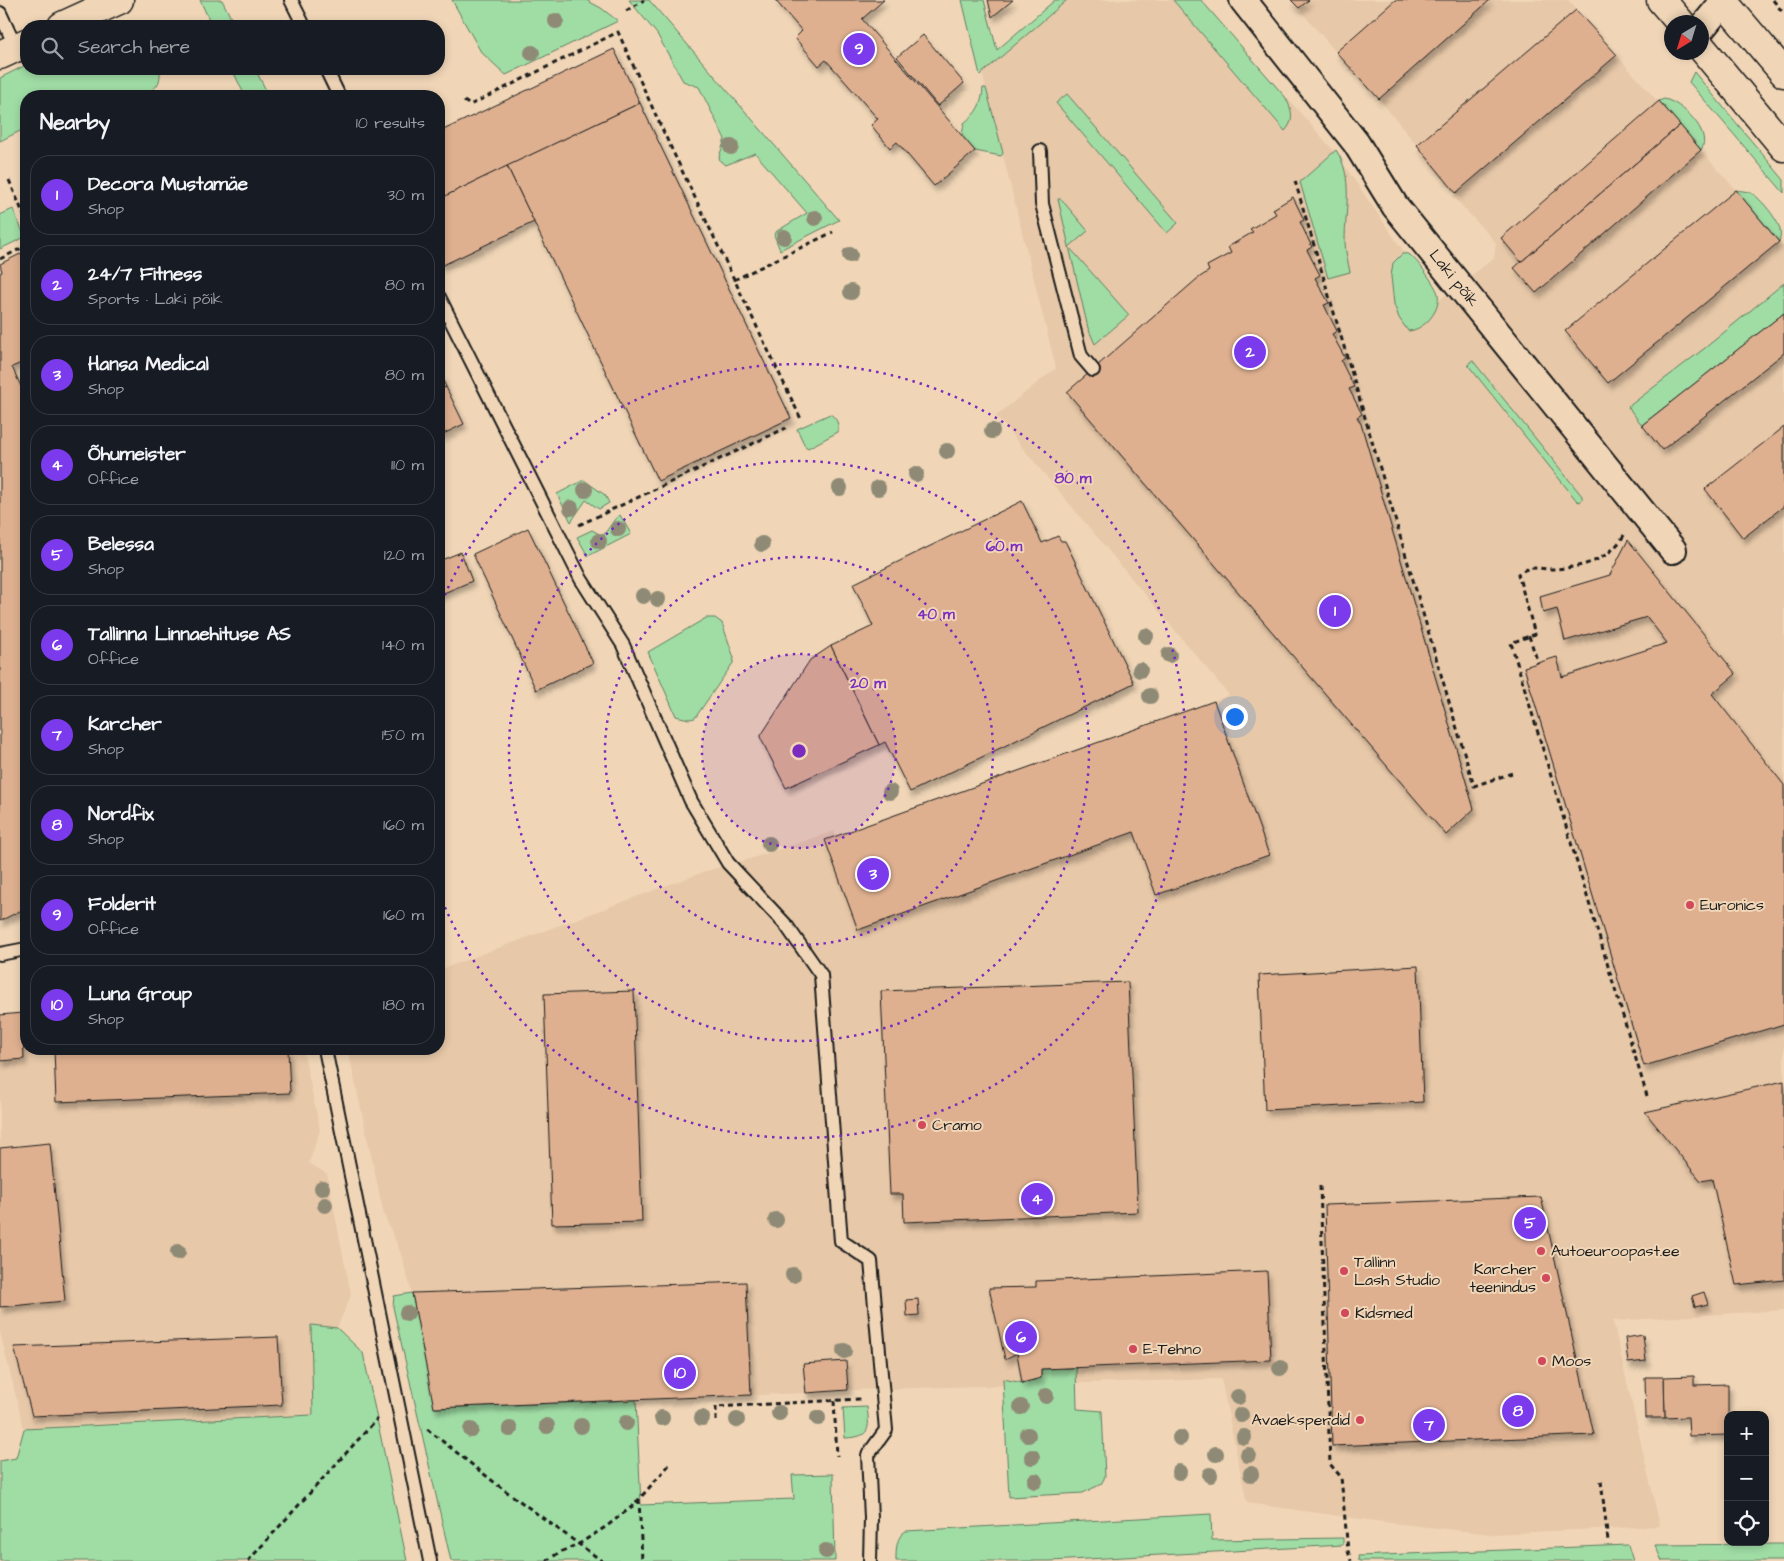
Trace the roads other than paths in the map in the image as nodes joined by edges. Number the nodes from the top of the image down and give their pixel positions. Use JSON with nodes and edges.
{"nodes":[{"id":1,"x":119,"y":0,"type":"edge"},
{"id":2,"x":291,"y":0,"type":"edge"},
{"id":3,"x":1243,"y":0,"type":"edge"},
{"id":4,"x":1661,"y":0,"type":"edge"},
{"id":5,"x":1723,"y":1,"type":"edge"},
{"id":6,"x":0,"y":13,"type":"edge"},
{"id":7,"x":1674,"y":15,"type":"edge"},
{"id":8,"x":1709,"y":19,"type":"edge"},
{"id":9,"x":75,"y":20,"type":"edge"},
{"id":10,"x":301,"y":20,"type":"edge"},
{"id":11,"x":14,"y":49,"type":"edge"},
{"id":12,"x":1709,"y":56,"type":"edge"},
{"id":13,"x":1784,"y":73,"type":"edge"},
{"id":14,"x":329,"y":75,"type":"edge"},
{"id":15,"x":336,"y":90,"type":"edge"},
{"id":16,"x":1784,"y":147,"type":"edge"},
{"id":17,"x":1040,"y":152,"type":"dead end"},
{"id":18,"x":445,"y":309,"type":"edge"},
{"id":19,"x":1092,"y":370,"type":"dead end"},
{"id":20,"x":1673,"y":550,"type":"dead end"},
{"id":21,"x":20,"y":950,"type":"edge"},
{"id":22,"x":0,"y":954,"type":"edge"},
{"id":23,"x":326,"y":1055,"type":"edge"},
{"id":24,"x":430,"y":1561,"type":"edge"},
{"id":25,"x":870,"y":1561,"type":"edge"}],
"edges":[{"from":1,"to":9,"type":"main road"},
{"from":2,"to":10,"type":"lane"},
{"from":3,"to":20,"type":"street","name":"Laki põik"},
{"from":4,"to":7,"type":"main road"},
{"from":5,"to":8,"type":"street"},
{"from":5,"to":13,"type":"main road"},
{"from":6,"to":11,"type":"lane"},
{"from":12,"to":16,"type":"main road"},
{"from":14,"to":15,"type":"lane"},
{"from":17,"to":19,"type":"lane"},
{"from":18,"to":25,"type":"lane"},
{"from":21,"to":22,"type":"lane"},
{"from":23,"to":24,"type":"lane"}]}
